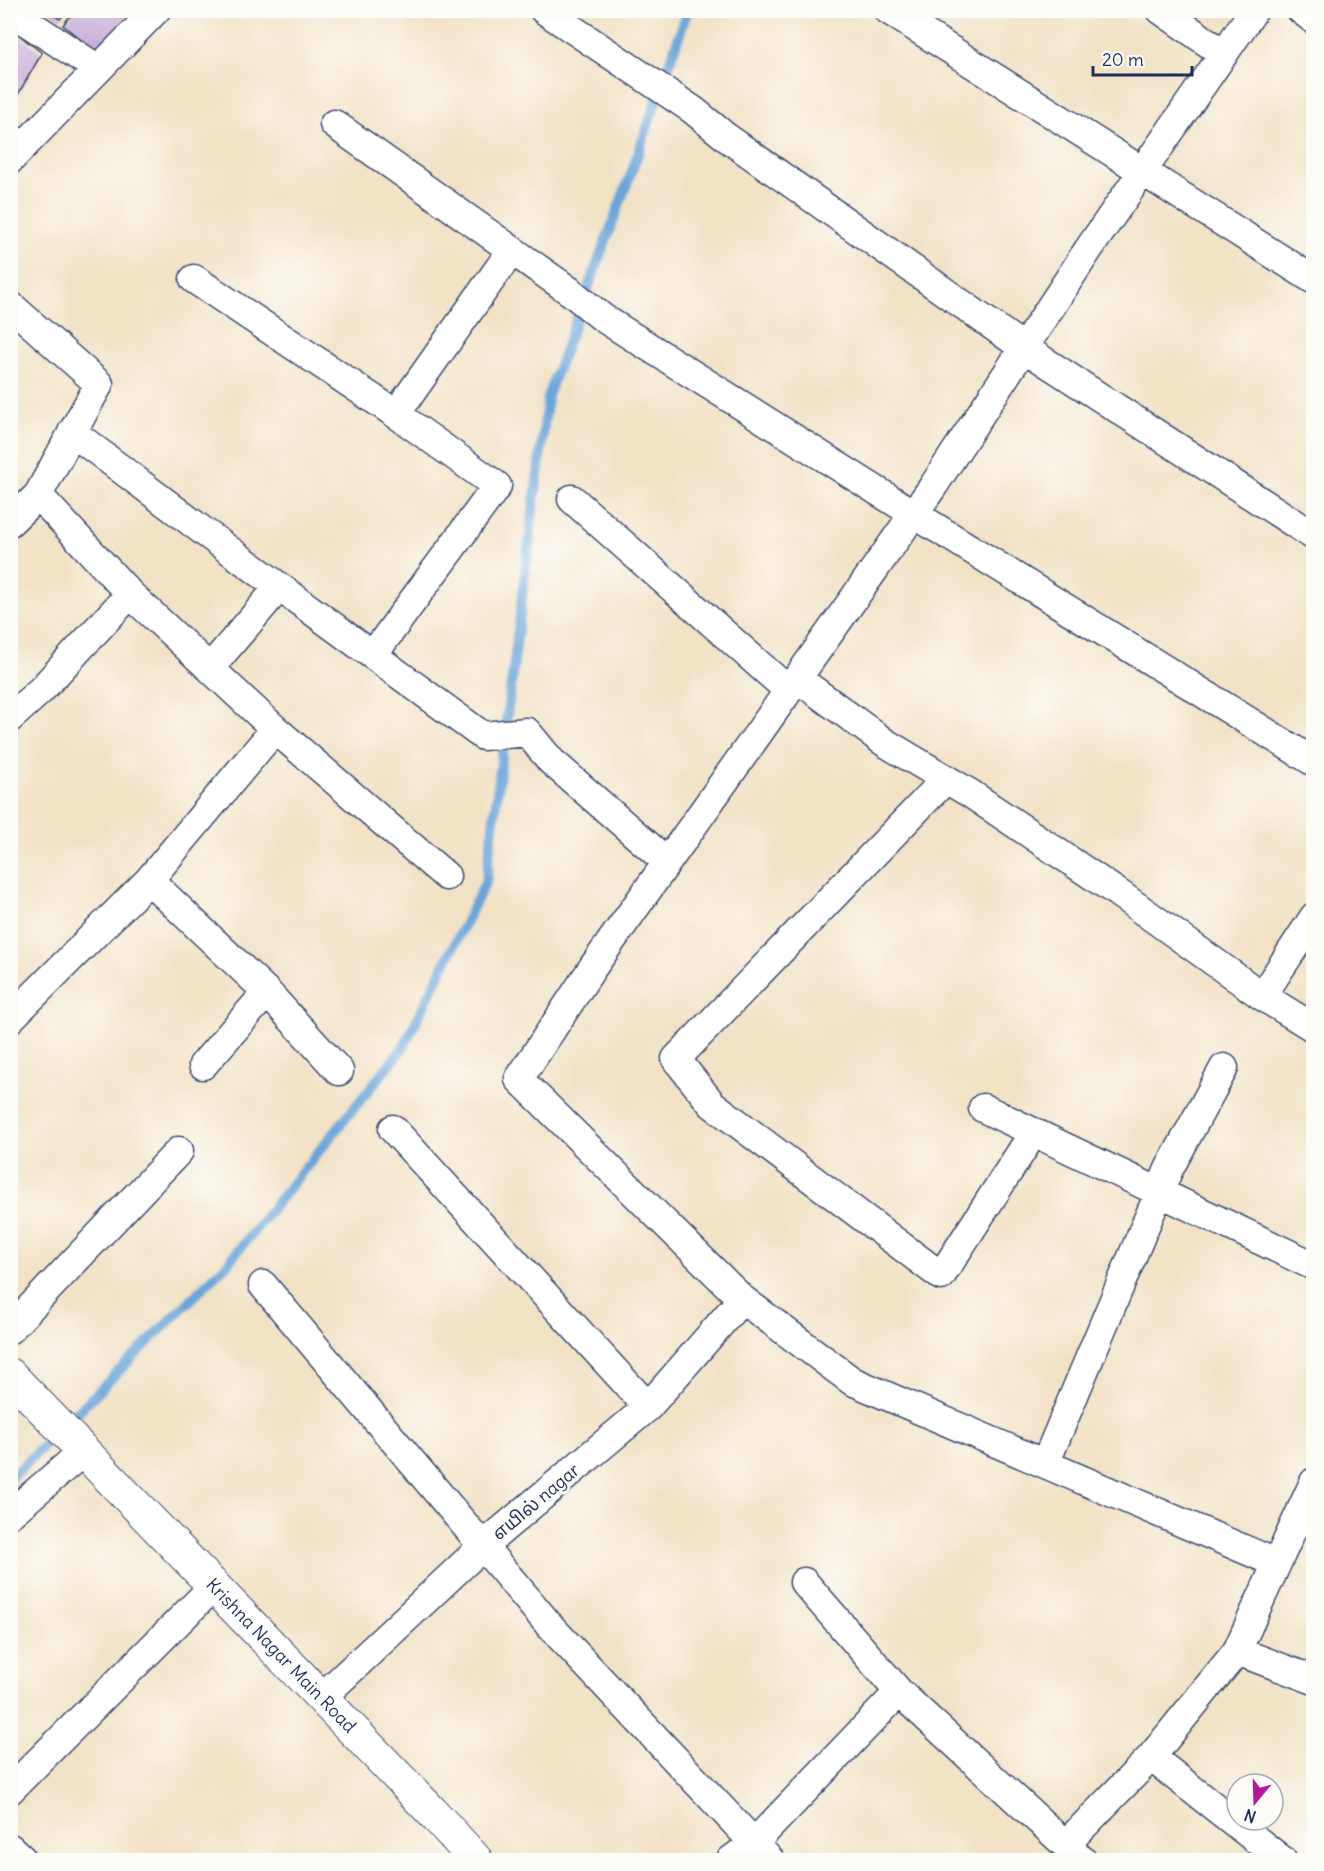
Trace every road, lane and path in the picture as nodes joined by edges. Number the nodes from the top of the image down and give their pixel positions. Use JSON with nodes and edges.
{"nodes":[{"id":1,"x":156,"y":10,"type":"edge"},
{"id":2,"x":544,"y":10,"type":"edge"},
{"id":3,"x":888,"y":10,"type":"edge"},
{"id":4,"x":1161,"y":10,"type":"edge"},
{"id":5,"x":1254,"y":10,"type":"edge"},
{"id":6,"x":1301,"y":10,"type":"edge"},
{"id":7,"x":10,"y":11,"type":"edge"},
{"id":8,"x":1314,"y":20,"type":"edge"},
{"id":9,"x":1224,"y":54,"type":"junction"},
{"id":10,"x":98,"y":69,"type":"junction"},
{"id":11,"x":334,"y":124,"type":"dead end"},
{"id":12,"x":10,"y":160,"type":"edge"},
{"id":13,"x":1143,"y":170,"type":"junction"},
{"id":14,"x":512,"y":250,"type":"junction"},
{"id":15,"x":194,"y":279,"type":"dead end"},
{"id":16,"x":1314,"y":280,"type":"edge"},
{"id":17,"x":10,"y":305,"type":"edge"},
{"id":18,"x":1024,"y":348,"type":"junction"},
{"id":19,"x":396,"y":414,"type":"junction"},
{"id":20,"x":72,"y":432,"type":"junction"},
{"id":21,"x":38,"y":495,"type":"junction"},
{"id":22,"x":572,"y":499,"type":"dead end"},
{"id":23,"x":914,"y":514,"type":"junction"},
{"id":24,"x":10,"y":522,"type":"edge"},
{"id":25,"x":1314,"y":536,"type":"edge"},
{"id":26,"x":279,"y":587,"type":"junction"},
{"id":27,"x":130,"y":594,"type":"junction"},
{"id":28,"x":373,"y":655,"type":"junction"},
{"id":29,"x":210,"y":668,"type":"junction"},
{"id":30,"x":793,"y":684,"type":"junction"},
{"id":31,"x":10,"y":718,"type":"edge"},
{"id":32,"x":275,"y":729,"type":"junction"},
{"id":33,"x":1314,"y":762,"type":"edge"},
{"id":34,"x":946,"y":779,"type":"junction"},
{"id":35,"x":667,"y":861,"type":"junction"},
{"id":36,"x":446,"y":876,"type":"dead end"},
{"id":37,"x":148,"y":880,"type":"junction"},
{"id":38,"x":1314,"y":917,"type":"edge"},
{"id":39,"x":267,"y":992,"type":"junction"},
{"id":40,"x":1262,"y":996,"type":"junction"},
{"id":41,"x":10,"y":1019,"type":"edge"},
{"id":42,"x":1314,"y":1028,"type":"edge"},
{"id":43,"x":203,"y":1065,"type":"dead end"},
{"id":44,"x":1224,"y":1068,"type":"dead end"},
{"id":45,"x":339,"y":1071,"type":"dead end"},
{"id":46,"x":983,"y":1108,"type":"dead end"},
{"id":47,"x":393,"y":1129,"type":"dead end"},
{"id":48,"x":1034,"y":1131,"type":"junction"},
{"id":49,"x":179,"y":1150,"type":"dead end"},
{"id":50,"x":1160,"y":1191,"type":"junction"},
{"id":51,"x":1314,"y":1266,"type":"edge"},
{"id":52,"x":263,"y":1285,"type":"dead end"},
{"id":53,"x":742,"y":1299,"type":"junction"},
{"id":54,"x":10,"y":1329,"type":"edge"},
{"id":55,"x":10,"y":1375,"type":"edge"},
{"id":56,"x":648,"y":1407,"type":"junction"},
{"id":57,"x":84,"y":1451,"type":"junction"},
{"id":58,"x":1045,"y":1464,"type":"junction"},
{"id":59,"x":1314,"y":1482,"type":"edge"},
{"id":60,"x":10,"y":1514,"type":"edge"},
{"id":61,"x":484,"y":1545,"type":"junction"},
{"id":62,"x":1276,"y":1563,"type":"junction"},
{"id":63,"x":804,"y":1582,"type":"dead end"},
{"id":64,"x":213,"y":1586,"type":"junction"},
{"id":65,"x":1237,"y":1651,"type":"junction"},
{"id":66,"x":1314,"y":1680,"type":"edge"},
{"id":67,"x":898,"y":1692,"type":"junction"},
{"id":68,"x":322,"y":1697,"type":"junction"},
{"id":69,"x":1151,"y":1756,"type":"junction"},
{"id":70,"x":10,"y":1790,"type":"edge"},
{"id":71,"x":10,"y":1848,"type":"edge"},
{"id":72,"x":762,"y":1851,"type":"edge"},
{"id":73,"x":1074,"y":1852,"type":"edge"},
{"id":74,"x":24,"y":1860,"type":"edge"},
{"id":75,"x":476,"y":1860,"type":"edge"},
{"id":76,"x":731,"y":1860,"type":"edge"},
{"id":77,"x":1282,"y":1860,"type":"edge"}],
"edges":[{"from":1,"to":10,"type":"street"},
{"from":2,"to":18,"type":"street"},
{"from":3,"to":13,"type":"street"},
{"from":4,"to":9,"type":"street"},
{"from":5,"to":9,"type":"street"},
{"from":6,"to":8,"type":"street"},
{"from":7,"to":10,"type":"street"},
{"from":9,"to":13,"type":"street"},
{"from":10,"to":12,"type":"street"},
{"from":11,"to":14,"type":"street"},
{"from":13,"to":16,"type":"street"},
{"from":13,"to":18,"type":"street"},
{"from":14,"to":19,"type":"street"},
{"from":14,"to":23,"type":"street"},
{"from":15,"to":19,"type":"street"},
{"from":17,"to":20,"type":"street"},
{"from":18,"to":23,"type":"street"},
{"from":18,"to":25,"type":"street"},
{"from":19,"to":28,"type":"street"},
{"from":20,"to":21,"type":"street"},
{"from":20,"to":26,"type":"street"},
{"from":21,"to":24,"type":"street"},
{"from":21,"to":27,"type":"street"},
{"from":22,"to":30,"type":"street"},
{"from":23,"to":30,"type":"street"},
{"from":23,"to":33,"type":"street"},
{"from":26,"to":28,"type":"street"},
{"from":26,"to":29,"type":"street"},
{"from":27,"to":29,"type":"street"},
{"from":27,"to":31,"type":"street"},
{"from":28,"to":35,"type":"street"},
{"from":29,"to":32,"type":"street"},
{"from":30,"to":34,"type":"street"},
{"from":30,"to":35,"type":"street"},
{"from":32,"to":36,"type":"street"},
{"from":32,"to":37,"type":"street"},
{"from":34,"to":40,"type":"street"},
{"from":34,"to":48,"type":"street"},
{"from":35,"to":53,"type":"street"},
{"from":37,"to":39,"type":"street"},
{"from":37,"to":41,"type":"street"},
{"from":38,"to":40,"type":"street"},
{"from":39,"to":43,"type":"street"},
{"from":39,"to":45,"type":"street"},
{"from":40,"to":42,"type":"street"},
{"from":44,"to":50,"type":"street"},
{"from":46,"to":48,"type":"street"},
{"from":47,"to":56,"type":"street"},
{"from":48,"to":50,"type":"street"},
{"from":49,"to":54,"type":"street"},
{"from":50,"to":51,"type":"street"},
{"from":50,"to":58,"type":"street"},
{"from":52,"to":61,"type":"street"},
{"from":53,"to":56,"type":"street","name":"எயில் nagar"},
{"from":53,"to":58,"type":"street"},
{"from":55,"to":57,"type":"street","name":"Krishna Nagar Main Road"},
{"from":56,"to":61,"type":"street","name":"எயில் nagar"},
{"from":57,"to":60,"type":"street"},
{"from":57,"to":64,"type":"street","name":"Krishna Nagar Main Road"},
{"from":58,"to":62,"type":"street"},
{"from":59,"to":62,"type":"street"},
{"from":61,"to":68,"type":"street","name":"எயில் nagar"},
{"from":61,"to":72,"type":"street"},
{"from":62,"to":65,"type":"street"},
{"from":63,"to":67,"type":"street"},
{"from":64,"to":68,"type":"street","name":"Krishna Nagar Main Road"},
{"from":64,"to":70,"type":"street"},
{"from":65,"to":66,"type":"street"},
{"from":65,"to":69,"type":"street"},
{"from":67,"to":72,"type":"street"},
{"from":67,"to":73,"type":"street"},
{"from":68,"to":75,"type":"street","name":"Krishna Nagar Main Road"},
{"from":69,"to":73,"type":"street"},
{"from":69,"to":77,"type":"street"},
{"from":71,"to":74,"type":"street"},
{"from":72,"to":76,"type":"street"}]}
